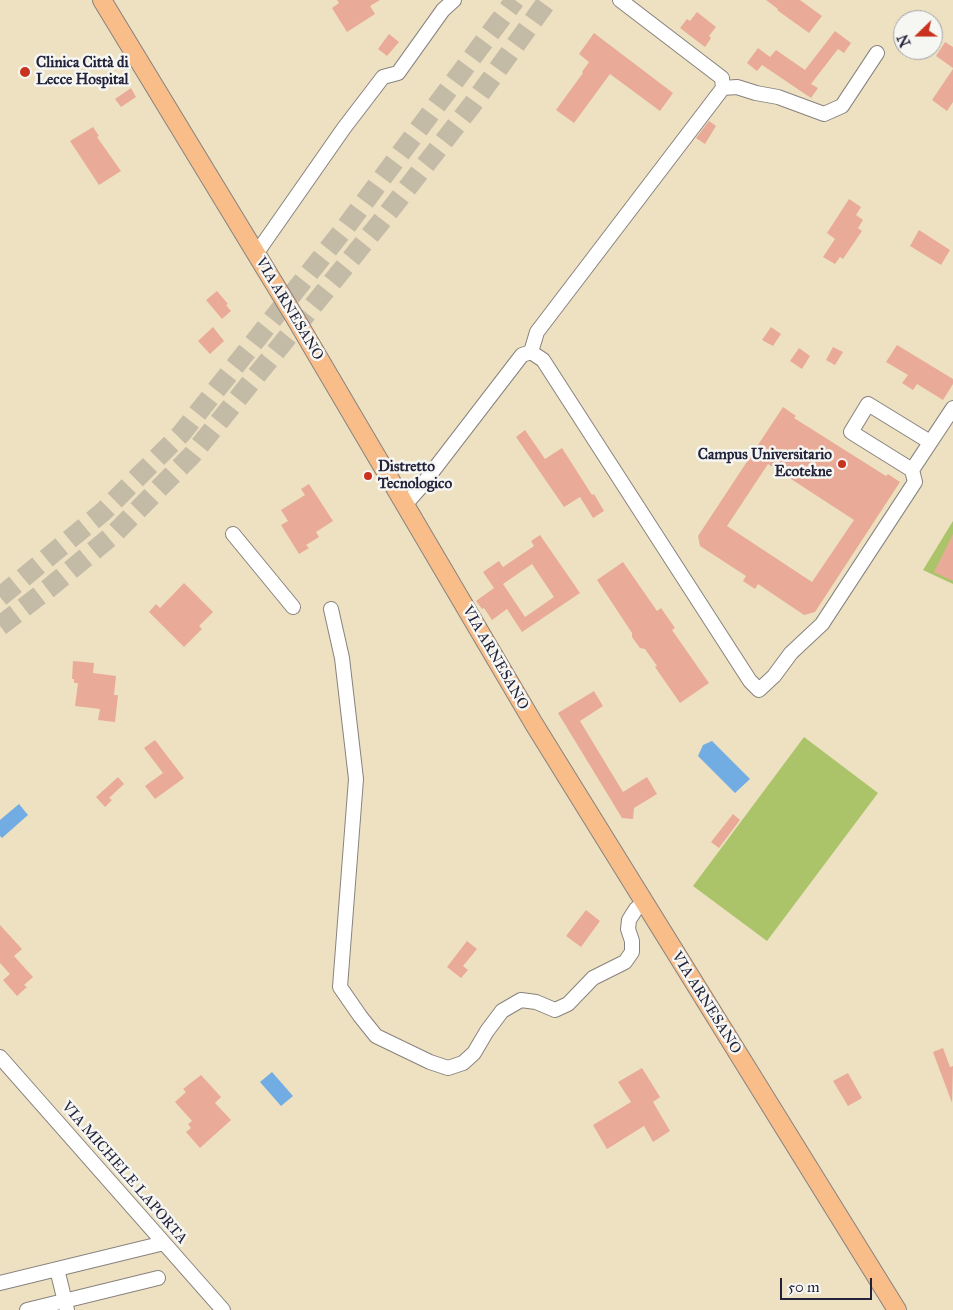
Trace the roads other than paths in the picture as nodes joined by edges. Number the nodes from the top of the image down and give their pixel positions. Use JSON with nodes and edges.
{"nodes":[{"id":1,"x":102,"y":0,"type":"edge"},
{"id":2,"x":454,"y":0,"type":"edge"},
{"id":3,"x":620,"y":0,"type":"edge"},
{"id":4,"x":877,"y":53,"type":"dead end"},
{"id":5,"x":724,"y":88,"type":"junction"},
{"id":6,"x":256,"y":254,"type":"junction"},
{"id":7,"x":532,"y":352,"type":"junction"},
{"id":8,"x":953,"y":408,"type":"edge"},
{"id":9,"x":930,"y":442,"type":"junction"},
{"id":10,"x":912,"y":470,"type":"junction"},
{"id":11,"x":405,"y":505,"type":"junction"},
{"id":12,"x":233,"y":534,"type":"dead end"},
{"id":13,"x":293,"y":607,"type":"dead end"},
{"id":14,"x":331,"y":609,"type":"dead end"},
{"id":15,"x":644,"y":902,"type":"junction"},
{"id":16,"x":0,"y":1057,"type":"edge"},
{"id":17,"x":164,"y":1243,"type":"junction"},
{"id":18,"x":57,"y":1269,"type":"junction"},
{"id":19,"x":158,"y":1278,"type":"dead end"},
{"id":20,"x":0,"y":1283,"type":"edge"},
{"id":21,"x":66,"y":1305,"type":"edge"},
{"id":22,"x":27,"y":1310,"type":"edge"},
{"id":23,"x":223,"y":1310,"type":"edge"},
{"id":24,"x":896,"y":1310,"type":"edge"}],
"edges":[{"from":1,"to":6,"type":"main road","name":"VIA ARNESANO"},
{"from":2,"to":6,"type":"street"},
{"from":3,"to":5,"type":"street"},
{"from":4,"to":5,"type":"street"},
{"from":5,"to":7,"type":"street"},
{"from":6,"to":11,"type":"main road","name":"VIA ARNESANO"},
{"from":7,"to":10,"type":"street"},
{"from":7,"to":11,"type":"street"},
{"from":8,"to":9,"type":"street"},
{"from":9,"to":10,"type":"street"},
{"from":9,"to":10,"type":"street"},
{"from":11,"to":15,"type":"main road","name":"VIA ARNESANO"},
{"from":12,"to":13,"type":"street"},
{"from":14,"to":15,"type":"street"},
{"from":15,"to":24,"type":"main road","name":"VIA ARNESANO"},
{"from":16,"to":17,"type":"street","name":"VIA MICHELE LAPORTA"},
{"from":17,"to":18,"type":"street"},
{"from":17,"to":23,"type":"street","name":"VIA MICHELE LAPORTA"},
{"from":18,"to":20,"type":"street"},
{"from":18,"to":21,"type":"street"},
{"from":19,"to":21,"type":"street"},
{"from":21,"to":22,"type":"street"}]}
